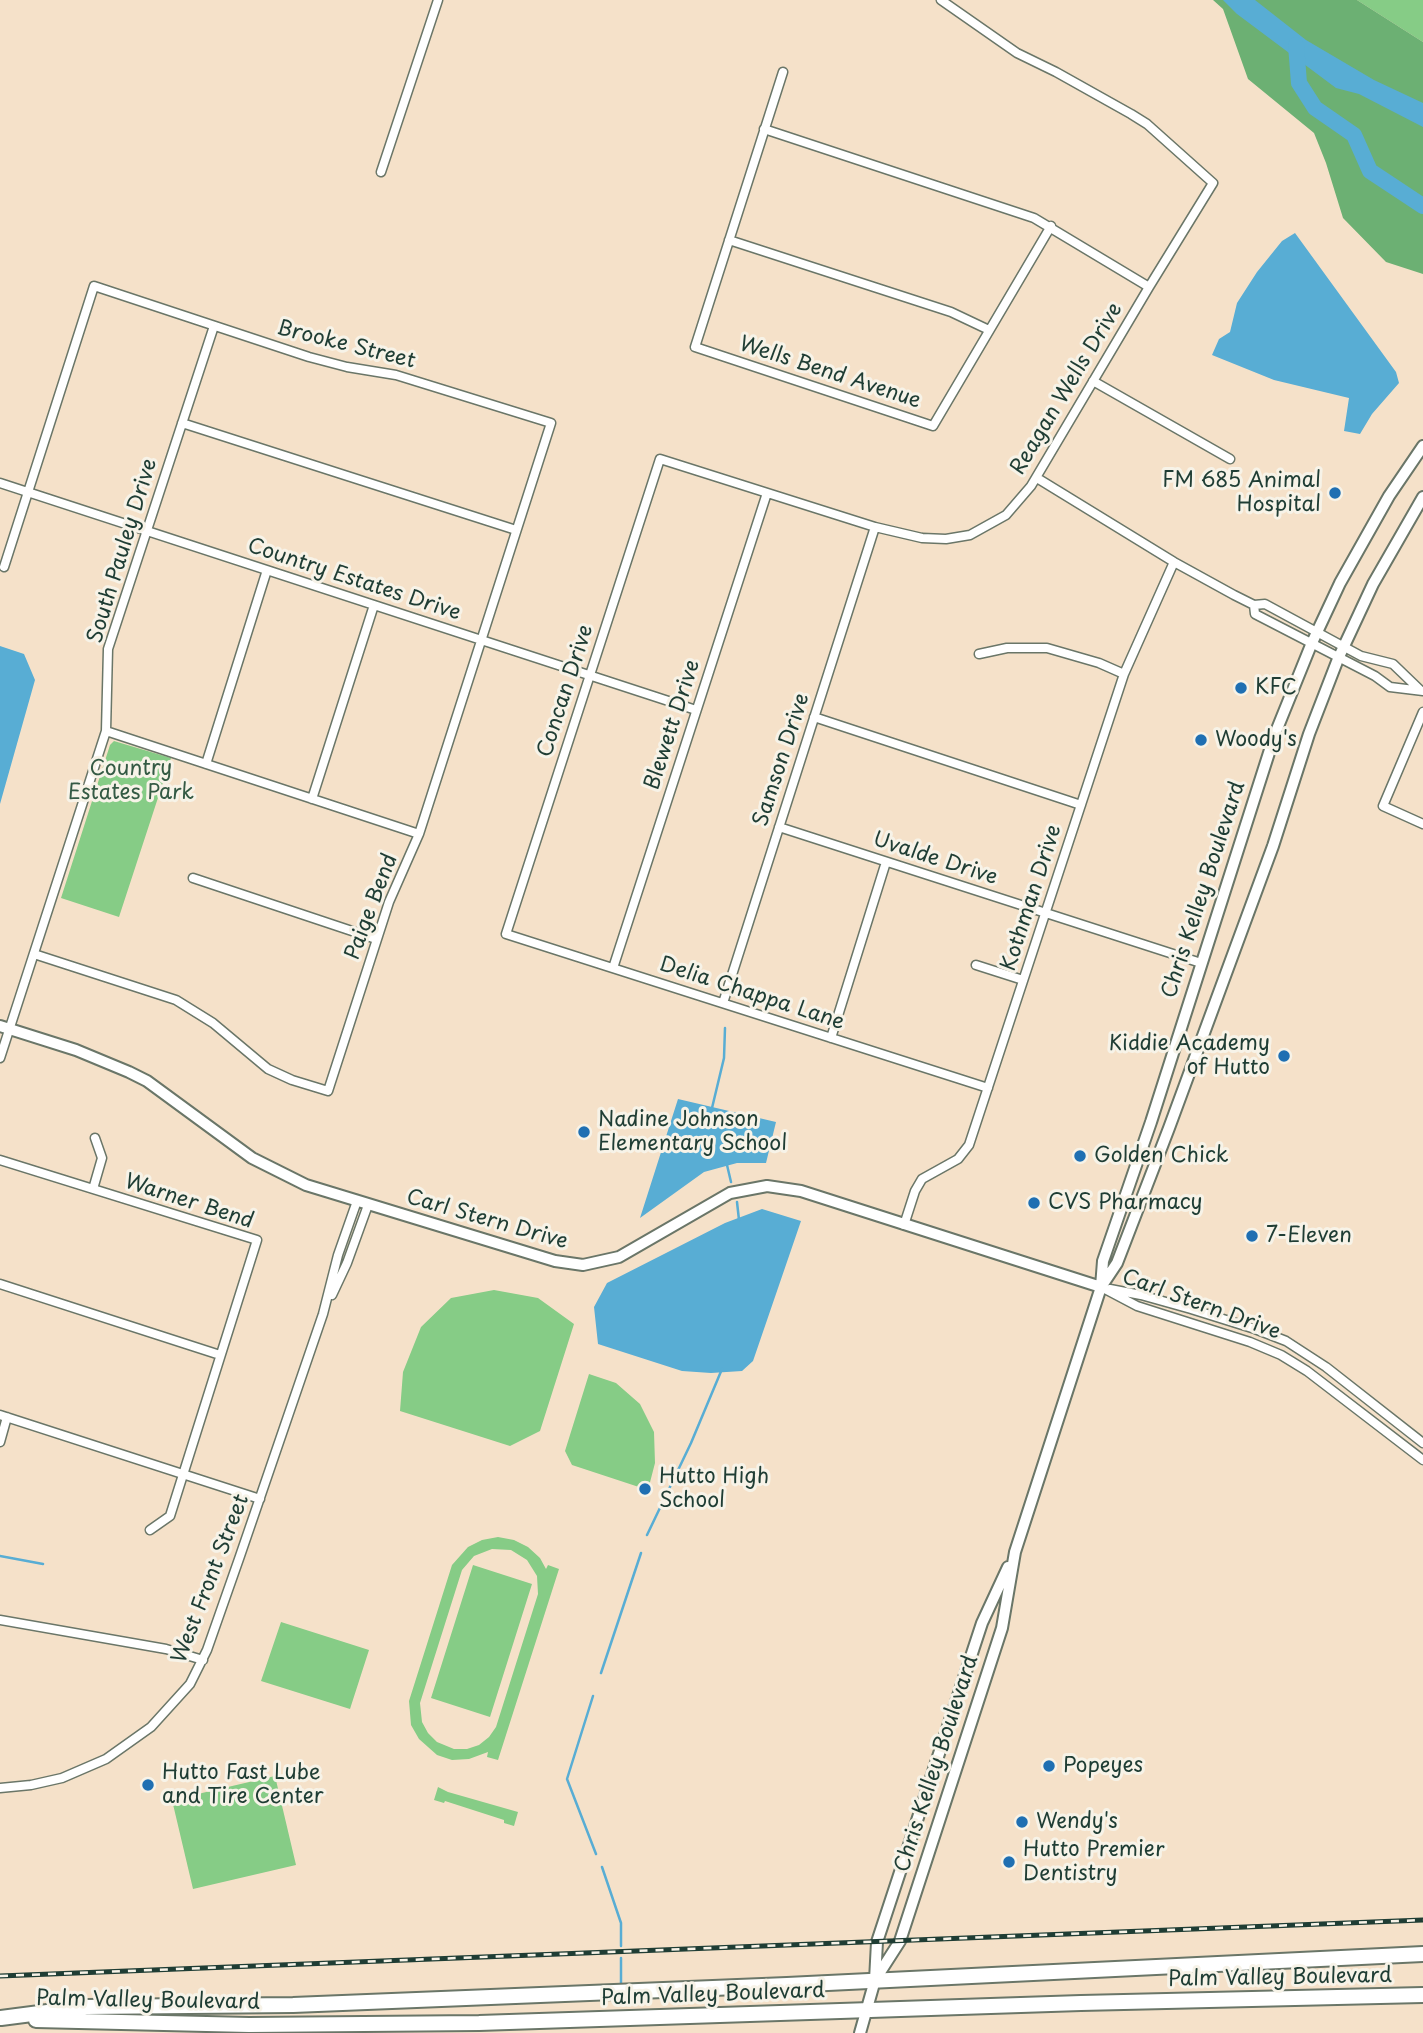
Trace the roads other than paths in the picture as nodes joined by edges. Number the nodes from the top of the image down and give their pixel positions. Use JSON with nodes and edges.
{"nodes":[{"id":1,"x":438,"y":0,"type":"edge"},
{"id":2,"x":941,"y":0,"type":"edge"},
{"id":3,"x":783,"y":72,"type":"dead end"},
{"id":4,"x":764,"y":129,"type":"junction"},
{"id":5,"x":381,"y":172,"type":"dead end"},
{"id":6,"x":1051,"y":226,"type":"junction"},
{"id":7,"x":729,"y":240,"type":"junction"},
{"id":8,"x":1149,"y":287,"type":"junction"},
{"id":9,"x":214,"y":326,"type":"junction"},
{"id":10,"x":989,"y":330,"type":"junction"},
{"id":11,"x":1093,"y":381,"type":"junction"},
{"id":12,"x":182,"y":423,"type":"junction"},
{"id":13,"x":551,"y":423,"type":"joint"},
{"id":14,"x":1423,"y":446,"type":"edge"},
{"id":15,"x":660,"y":459,"type":"joint"},
{"id":16,"x":1230,"y":459,"type":"dead end"},
{"id":17,"x":1037,"y":478,"type":"junction"},
{"id":18,"x":0,"y":483,"type":"edge"},
{"id":19,"x":28,"y":492,"type":"junction"},
{"id":20,"x":767,"y":493,"type":"junction"},
{"id":21,"x":1423,"y":497,"type":"edge"},
{"id":22,"x":875,"y":527,"type":"junction"},
{"id":23,"x":146,"y":530,"type":"junction"},
{"id":24,"x":516,"y":530,"type":"junction"},
{"id":25,"x":1174,"y":562,"type":"junction"},
{"id":26,"x":4,"y":567,"type":"dead end"},
{"id":27,"x":267,"y":570,"type":"junction"},
{"id":28,"x":374,"y":605,"type":"junction"},
{"id":29,"x":1254,"y":605,"type":"junction"},
{"id":30,"x":1316,"y":633,"type":"junction"},
{"id":31,"x":482,"y":640,"type":"junction"},
{"id":32,"x":1311,"y":645,"type":"junction"},
{"id":33,"x":1344,"y":647,"type":"junction"},
{"id":34,"x":979,"y":654,"type":"dead end"},
{"id":35,"x":1338,"y":659,"type":"junction"},
{"id":36,"x":1124,"y":674,"type":"junction"},
{"id":37,"x":590,"y":675,"type":"junction"},
{"id":38,"x":1422,"y":690,"type":"edge"},
{"id":39,"x":696,"y":710,"type":"junction"},
{"id":40,"x":1423,"y":712,"type":"edge"},
{"id":41,"x":814,"y":717,"type":"junction"},
{"id":42,"x":106,"y":731,"type":"junction"},
{"id":43,"x":206,"y":764,"type":"junction"},
{"id":44,"x":312,"y":799,"type":"junction"},
{"id":45,"x":1081,"y":805,"type":"junction"},
{"id":46,"x":1423,"y":824,"type":"edge"},
{"id":47,"x":779,"y":827,"type":"junction"},
{"id":48,"x":419,"y":834,"type":"junction"},
{"id":49,"x":886,"y":862,"type":"junction"},
{"id":50,"x":193,"y":878,"type":"dead end"},
{"id":51,"x":1045,"y":913,"type":"junction"},
{"id":52,"x":506,"y":934,"type":"joint"},
{"id":53,"x":376,"y":939,"type":"junction"},
{"id":54,"x":34,"y":954,"type":"junction"},
{"id":55,"x":1201,"y":963,"type":"junction"},
{"id":56,"x":976,"y":965,"type":"dead end"},
{"id":57,"x":612,"y":968,"type":"junction"},
{"id":58,"x":1023,"y":980,"type":"junction"},
{"id":59,"x":723,"y":1003,"type":"junction"},
{"id":60,"x":5,"y":1028,"type":"edge"},
{"id":61,"x":831,"y":1038,"type":"junction"},
{"id":62,"x":0,"y":1058,"type":"edge"},
{"id":63,"x":988,"y":1088,"type":"junction"},
{"id":64,"x":95,"y":1138,"type":"dead end"},
{"id":65,"x":0,"y":1160,"type":"edge"},
{"id":66,"x":93,"y":1189,"type":"junction"},
{"id":67,"x":363,"y":1203,"type":"junction"},
{"id":68,"x":904,"y":1224,"type":"junction"},
{"id":69,"x":0,"y":1284,"type":"edge"},
{"id":70,"x":1101,"y":1287,"type":"junction"},
{"id":71,"x":220,"y":1355,"type":"junction"},
{"id":72,"x":3,"y":1416,"type":"edge"},
{"id":73,"x":0,"y":1442,"type":"edge"},
{"id":74,"x":1423,"y":1443,"type":"edge"},
{"id":75,"x":1423,"y":1460,"type":"edge"},
{"id":76,"x":183,"y":1473,"type":"junction"},
{"id":77,"x":260,"y":1499,"type":"junction"},
{"id":78,"x":150,"y":1530,"type":"dead end"},
{"id":79,"x":1015,"y":1552,"type":"junction"},
{"id":80,"x":0,"y":1620,"type":"edge"},
{"id":81,"x":203,"y":1660,"type":"junction"},
{"id":82,"x":0,"y":1788,"type":"edge"},
{"id":83,"x":1423,"y":1954,"type":"edge"},
{"id":84,"x":875,"y":1980,"type":"junction"},
{"id":85,"x":1423,"y":1995,"type":"edge"},
{"id":86,"x":866,"y":2010,"type":"junction"},
{"id":87,"x":0,"y":2018,"type":"edge"},
{"id":88,"x":860,"y":2033,"type":"edge"}],
"edges":[{"from":1,"to":5,"type":"street"},
{"from":2,"to":8,"type":"street","name":"Reagan Wells Drive"},
{"from":3,"to":4,"type":"street"},
{"from":4,"to":6,"type":"street"},
{"from":4,"to":7,"type":"street"},
{"from":6,"to":8,"type":"street"},
{"from":6,"to":10,"type":"street","name":"Wells Bend Avenue"},
{"from":7,"to":10,"type":"street"},
{"from":7,"to":10,"type":"street","name":"Wells Bend Avenue"},
{"from":8,"to":11,"type":"street","name":"Reagan Wells Drive"},
{"from":9,"to":12,"type":"street","name":"South Pauley Drive"},
{"from":9,"to":13,"type":"street","name":"Brooke Street"},
{"from":9,"to":19,"type":"street","name":"Brooke Street"},
{"from":11,"to":16,"type":"street"},
{"from":11,"to":17,"type":"street","name":"Reagan Wells Drive"},
{"from":12,"to":23,"type":"street","name":"South Pauley Drive"},
{"from":12,"to":24,"type":"street"},
{"from":13,"to":24,"type":"street","name":"Paige Bend"},
{"from":14,"to":30,"type":"main road","name":"Chris Kelley Boulevard"},
{"from":15,"to":20,"type":"street","name":"Reagan Wells Drive"},
{"from":15,"to":37,"type":"street","name":"Concan Drive"},
{"from":17,"to":22,"type":"street","name":"Reagan Wells Drive"},
{"from":17,"to":25,"type":"street"},
{"from":18,"to":19,"type":"street","name":"Country Estates Drive"},
{"from":19,"to":23,"type":"street","name":"Country Estates Drive"},
{"from":19,"to":26,"type":"street"},
{"from":20,"to":22,"type":"street","name":"Reagan Wells Drive"},
{"from":20,"to":39,"type":"street","name":"Blewett Drive"},
{"from":21,"to":33,"type":"main road","name":"Chris Kelley Boulevard"},
{"from":22,"to":41,"type":"street","name":"Samson Drive"},
{"from":23,"to":27,"type":"street","name":"Country Estates Drive"},
{"from":23,"to":42,"type":"street","name":"South Pauley Drive"},
{"from":24,"to":31,"type":"street","name":"Paige Bend"},
{"from":25,"to":29,"type":"street"},
{"from":25,"to":36,"type":"street","name":"Kothman Drive"},
{"from":27,"to":28,"type":"street","name":"Country Estates Drive"},
{"from":27,"to":43,"type":"street"},
{"from":28,"to":31,"type":"street","name":"Country Estates Drive"},
{"from":28,"to":44,"type":"street"},
{"from":29,"to":30,"type":"street"},
{"from":29,"to":32,"type":"street"},
{"from":30,"to":32,"type":"main road","name":"Chris Kelley Boulevard"},
{"from":30,"to":33,"type":"street"},
{"from":31,"to":37,"type":"street","name":"Country Estates Drive"},
{"from":31,"to":48,"type":"street","name":"Paige Bend"},
{"from":32,"to":35,"type":"street"},
{"from":32,"to":55,"type":"main road","name":"Chris Kelley Boulevard"},
{"from":33,"to":35,"type":"main road","name":"Chris Kelley Boulevard"},
{"from":33,"to":38,"type":"street"},
{"from":34,"to":36,"type":"street"},
{"from":35,"to":38,"type":"street"},
{"from":35,"to":70,"type":"main road","name":"Chris Kelley Boulevard"},
{"from":36,"to":45,"type":"street","name":"Kothman Drive"},
{"from":37,"to":39,"type":"street","name":"Country Estates Drive"},
{"from":37,"to":52,"type":"street","name":"Concan Drive"},
{"from":39,"to":57,"type":"street","name":"Blewett Drive"},
{"from":40,"to":46,"type":"street"},
{"from":41,"to":45,"type":"street"},
{"from":41,"to":47,"type":"street","name":"Samson Drive"},
{"from":42,"to":43,"type":"street"},
{"from":42,"to":54,"type":"street","name":"South Pauley Drive"},
{"from":43,"to":44,"type":"street"},
{"from":44,"to":48,"type":"street"},
{"from":45,"to":51,"type":"street","name":"Kothman Drive"},
{"from":47,"to":49,"type":"street","name":"Uvalde Drive"},
{"from":47,"to":59,"type":"street","name":"Samson Drive"},
{"from":48,"to":53,"type":"street","name":"Paige Bend"},
{"from":49,"to":51,"type":"street","name":"Uvalde Drive"},
{"from":49,"to":61,"type":"street"},
{"from":50,"to":53,"type":"street"},
{"from":51,"to":55,"type":"street","name":"Uvalde Drive"},
{"from":51,"to":58,"type":"street","name":"Kothman Drive"},
{"from":52,"to":57,"type":"street","name":"Delia Chappa Lane"},
{"from":53,"to":54,"type":"street","name":"Paige Bend"},
{"from":54,"to":60,"type":"street","name":"South Pauley Drive"},
{"from":55,"to":70,"type":"main road","name":"Chris Kelley Boulevard"},
{"from":56,"to":58,"type":"street"},
{"from":57,"to":59,"type":"street","name":"Delia Chappa Lane"},
{"from":58,"to":63,"type":"street","name":"Kothman Drive"},
{"from":59,"to":61,"type":"street","name":"Delia Chappa Lane"},
{"from":60,"to":62,"type":"street","name":"South Pauley Drive"},
{"from":60,"to":67,"type":"main road","name":"Carl Stern Drive"},
{"from":61,"to":63,"type":"street","name":"Delia Chappa Lane"},
{"from":63,"to":68,"type":"street","name":"Kothman Drive"},
{"from":64,"to":66,"type":"street"},
{"from":65,"to":66,"type":"street","name":"Warner Bend"},
{"from":66,"to":71,"type":"street","name":"Warner Bend"},
{"from":67,"to":68,"type":"main road","name":"Carl Stern Drive"},
{"from":67,"to":77,"type":"street","name":"West Front Street"},
{"from":68,"to":70,"type":"main road","name":"Carl Stern Drive"},
{"from":69,"to":71,"type":"street"},
{"from":70,"to":74,"type":"street","name":"Carl Stern Drive"},
{"from":70,"to":75,"type":"street","name":"Carl Stern Drive"},
{"from":70,"to":79,"type":"main road","name":"Chris Kelley Boulevard"},
{"from":71,"to":76,"type":"street","name":"Warner Bend"},
{"from":72,"to":73,"type":"street"},
{"from":72,"to":76,"type":"street"},
{"from":76,"to":77,"type":"street"},
{"from":76,"to":78,"type":"street","name":"Warner Bend"},
{"from":77,"to":81,"type":"street","name":"West Front Street"},
{"from":79,"to":84,"type":"main road","name":"Chris Kelley Boulevard"},
{"from":79,"to":84,"type":"main road","name":"Chris Kelley Boulevard"},
{"from":80,"to":81,"type":"street"},
{"from":81,"to":82,"type":"street","name":"West Front Street"},
{"from":83,"to":84,"type":"highway","name":"Palm Valley Boulevard"},
{"from":84,"to":86,"type":"main road","name":"Chris Kelley Boulevard"},
{"from":84,"to":87,"type":"highway","name":"Palm Valley Boulevard"},
{"from":85,"to":86,"type":"highway","name":"Palm Valley Boulevard"},
{"from":86,"to":87,"type":"highway","name":"Palm Valley Boulevard"},
{"from":86,"to":88,"type":"main road","name":"Chris Kelley Boulevard"}]}
